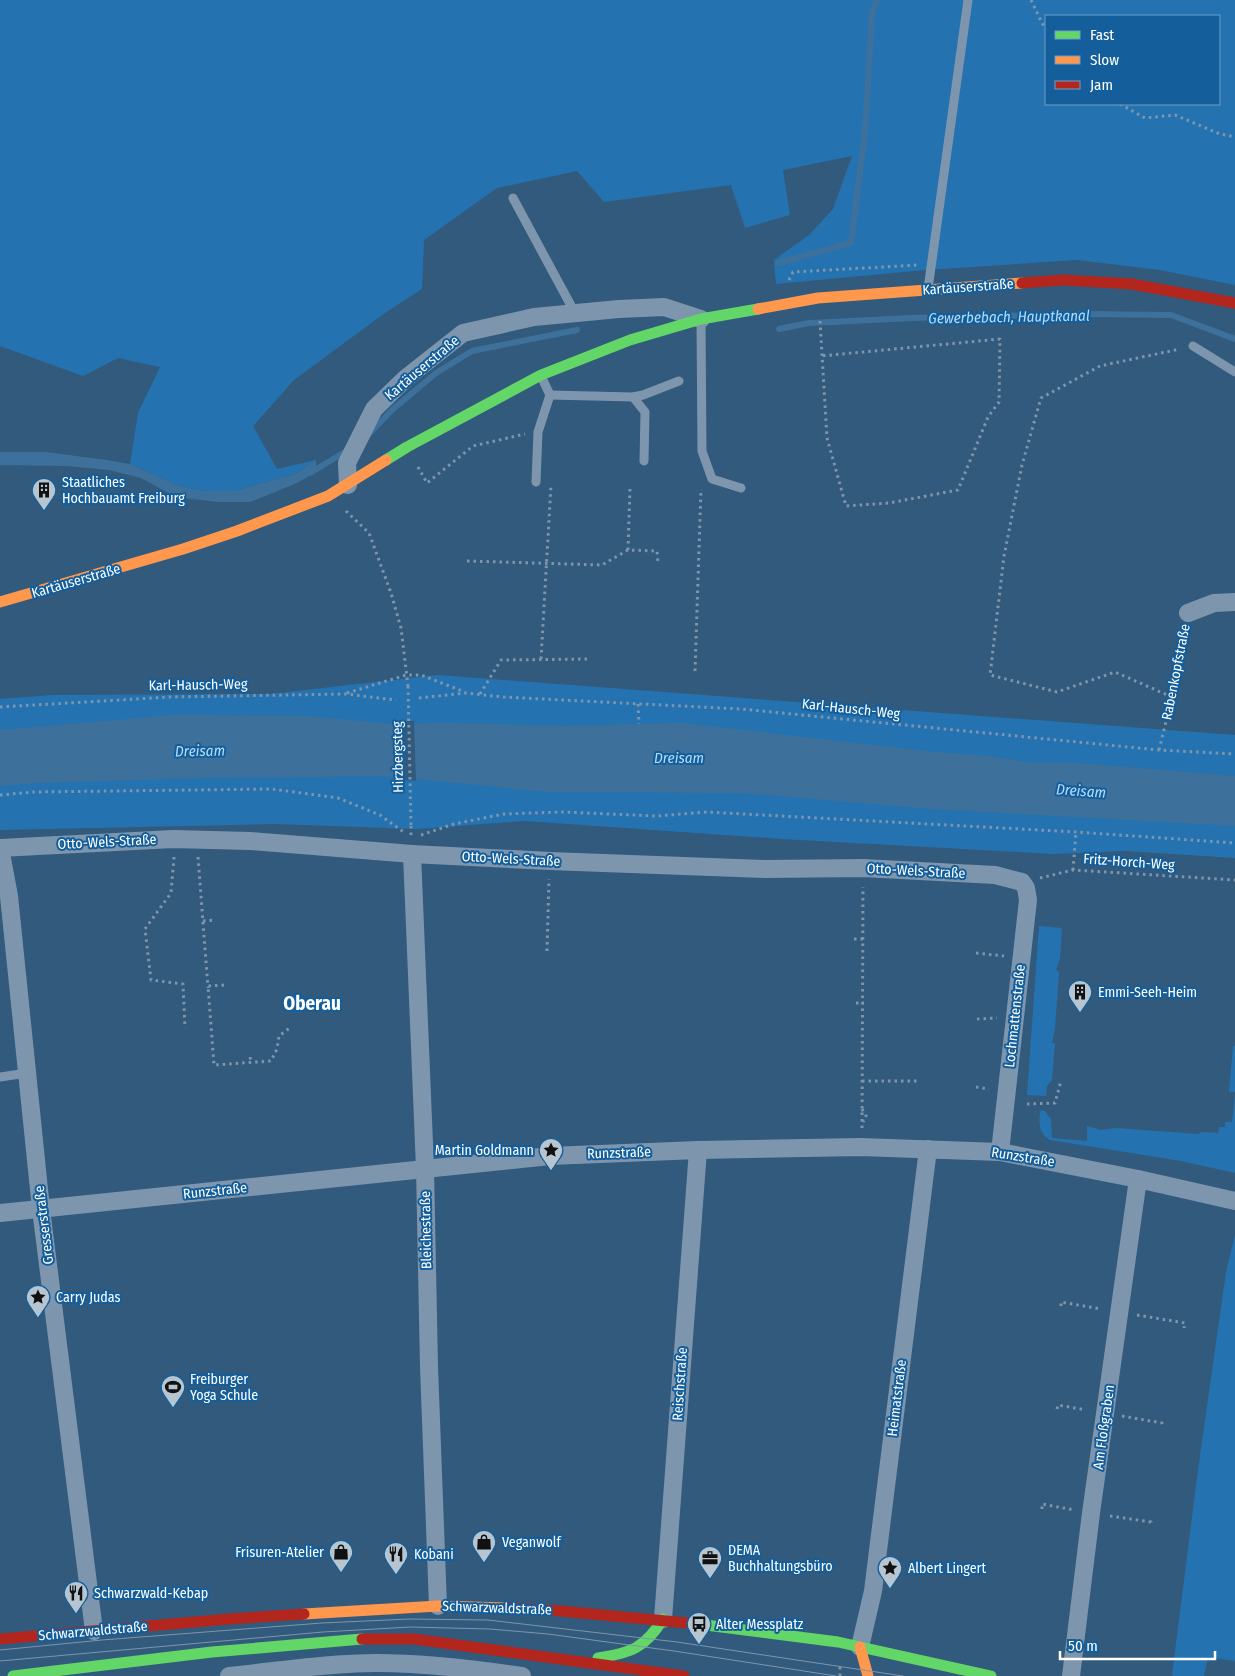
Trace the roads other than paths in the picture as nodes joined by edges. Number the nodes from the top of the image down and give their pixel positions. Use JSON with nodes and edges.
{"nodes":[{"id":1,"x":968,"y":0,"type":"edge"},
{"id":2,"x":513,"y":198,"type":"dead end"},
{"id":3,"x":928,"y":289,"type":"junction"},
{"id":4,"x":1235,"y":304,"type":"edge"},
{"id":5,"x":575,"y":314,"type":"junction"},
{"id":6,"x":701,"y":319,"type":"junction"},
{"id":7,"x":1193,"y":346,"type":"road end"},
{"id":8,"x":1235,"y":372,"type":"edge"},
{"id":9,"x":541,"y":376,"type":"junction"},
{"id":10,"x":679,"y":381,"type":"dead end"},
{"id":11,"x":550,"y":395,"type":"junction"},
{"id":12,"x":633,"y":397,"type":"junction"},
{"id":13,"x":644,"y":461,"type":"dead end"},
{"id":14,"x":536,"y":482,"type":"dead end"},
{"id":15,"x":348,"y":485,"type":"junction"},
{"id":16,"x":741,"y":488,"type":"dead end"},
{"id":17,"x":0,"y":602,"type":"edge"},
{"id":18,"x":1235,"y":602,"type":"edge"},
{"id":19,"x":1188,"y":613,"type":"road end"},
{"id":20,"x":411,"y":846,"type":"junction"},
{"id":21,"x":0,"y":848,"type":"edge"},
{"id":22,"x":1022,"y":882,"type":"joint"},
{"id":23,"x":27,"y":1073,"type":"junction"},
{"id":24,"x":0,"y":1077,"type":"edge"},
{"id":25,"x":928,"y":1149,"type":"junction"},
{"id":26,"x":698,"y":1150,"type":"junction"},
{"id":27,"x":1000,"y":1152,"type":"junction"},
{"id":28,"x":425,"y":1168,"type":"junction"},
{"id":29,"x":1138,"y":1179,"type":"junction"},
{"id":30,"x":1235,"y":1201,"type":"edge"},
{"id":31,"x":42,"y":1209,"type":"junction"},
{"id":32,"x":0,"y":1213,"type":"edge"},
{"id":33,"x":438,"y":1606,"type":"junction"},
{"id":34,"x":662,"y":1619,"type":"junction"},
{"id":35,"x":94,"y":1630,"type":"junction"},
{"id":36,"x":0,"y":1639,"type":"edge"},
{"id":37,"x":860,"y":1647,"type":"junction"},
{"id":38,"x":576,"y":1661,"type":"junction"},
{"id":39,"x":378,"y":1669,"type":"edge"},
{"id":40,"x":74,"y":1672,"type":"edge"},
{"id":41,"x":464,"y":1672,"type":"edge"},
{"id":42,"x":13,"y":1676,"type":"edge"},
{"id":43,"x":229,"y":1676,"type":"edge"},
{"id":44,"x":522,"y":1676,"type":"edge"},
{"id":45,"x":684,"y":1676,"type":"edge"},
{"id":46,"x":868,"y":1676,"type":"edge"},
{"id":47,"x":991,"y":1676,"type":"edge"},
{"id":48,"x":1071,"y":1676,"type":"edge"}],
"edges":[{"from":1,"to":3,"type":"lane"},
{"from":2,"to":5,"type":"lane"},
{"from":3,"to":4,"type":"main road","name":"Kartäuserstraße"},
{"from":3,"to":6,"type":"main road","name":"Kartäuserstraße"},
{"from":5,"to":6,"type":"street","name":"Kartäuserstraße"},
{"from":5,"to":15,"type":"street","name":"Kartäuserstraße"},
{"from":6,"to":9,"type":"main road","name":"Kartäuserstraße"},
{"from":6,"to":16,"type":"lane"},
{"from":7,"to":8,"type":"lane"},
{"from":9,"to":11,"type":"lane"},
{"from":9,"to":15,"type":"main road","name":"Kartäuserstraße"},
{"from":10,"to":12,"type":"lane"},
{"from":11,"to":12,"type":"lane"},
{"from":11,"to":14,"type":"lane"},
{"from":12,"to":13,"type":"lane"},
{"from":15,"to":17,"type":"main road","name":"Kartäuserstraße"},
{"from":18,"to":19,"type":"street","name":"Rabenkopfstraße"},
{"from":20,"to":21,"type":"street","name":"Otto-Wels-Straße"},
{"from":20,"to":22,"type":"street","name":"Otto-Wels-Straße"},
{"from":20,"to":28,"type":"street","name":"Bleichestraße"},
{"from":21,"to":23,"type":"street","name":"Gresserstraße"},
{"from":22,"to":27,"type":"street","name":"Lochmattenstraße"},
{"from":23,"to":24,"type":"lane"},
{"from":23,"to":31,"type":"street","name":"Gresserstraße"},
{"from":25,"to":26,"type":"street","name":"Runzstraße"},
{"from":25,"to":27,"type":"street","name":"Runzstraße"},
{"from":25,"to":37,"type":"street","name":"Heimatstraße"},
{"from":26,"to":28,"type":"street","name":"Runzstraße"},
{"from":26,"to":34,"type":"street","name":"Reischstraße"},
{"from":27,"to":29,"type":"street","name":"Runzstraße"},
{"from":28,"to":31,"type":"street","name":"Runzstraße"},
{"from":28,"to":33,"type":"street","name":"Bleichestraße"},
{"from":29,"to":30,"type":"street","name":"Runzstraße"},
{"from":29,"to":48,"type":"street","name":"Am Floßgraben"},
{"from":31,"to":32,"type":"street","name":"Runzstraße"},
{"from":31,"to":35,"type":"street","name":"Gresserstraße"},
{"from":33,"to":34,"type":"main road","name":"Schwarzwaldstraße"},
{"from":33,"to":35,"type":"main road","name":"Schwarzwaldstraße"},
{"from":34,"to":37,"type":"main road","name":"Schwarzwaldstraße"},
{"from":34,"to":38,"type":"main road"},
{"from":35,"to":36,"type":"main road","name":"Schwarzwaldstraße"},
{"from":37,"to":46,"type":"main road"},
{"from":37,"to":47,"type":"main road","name":"Schwarzwaldstraße"},
{"from":38,"to":40,"type":"main road"},
{"from":38,"to":45,"type":"main road"},
{"from":39,"to":41,"type":"street"},
{"from":39,"to":43,"type":"street"},
{"from":40,"to":42,"type":"main road"},
{"from":41,"to":44,"type":"street"}]}
